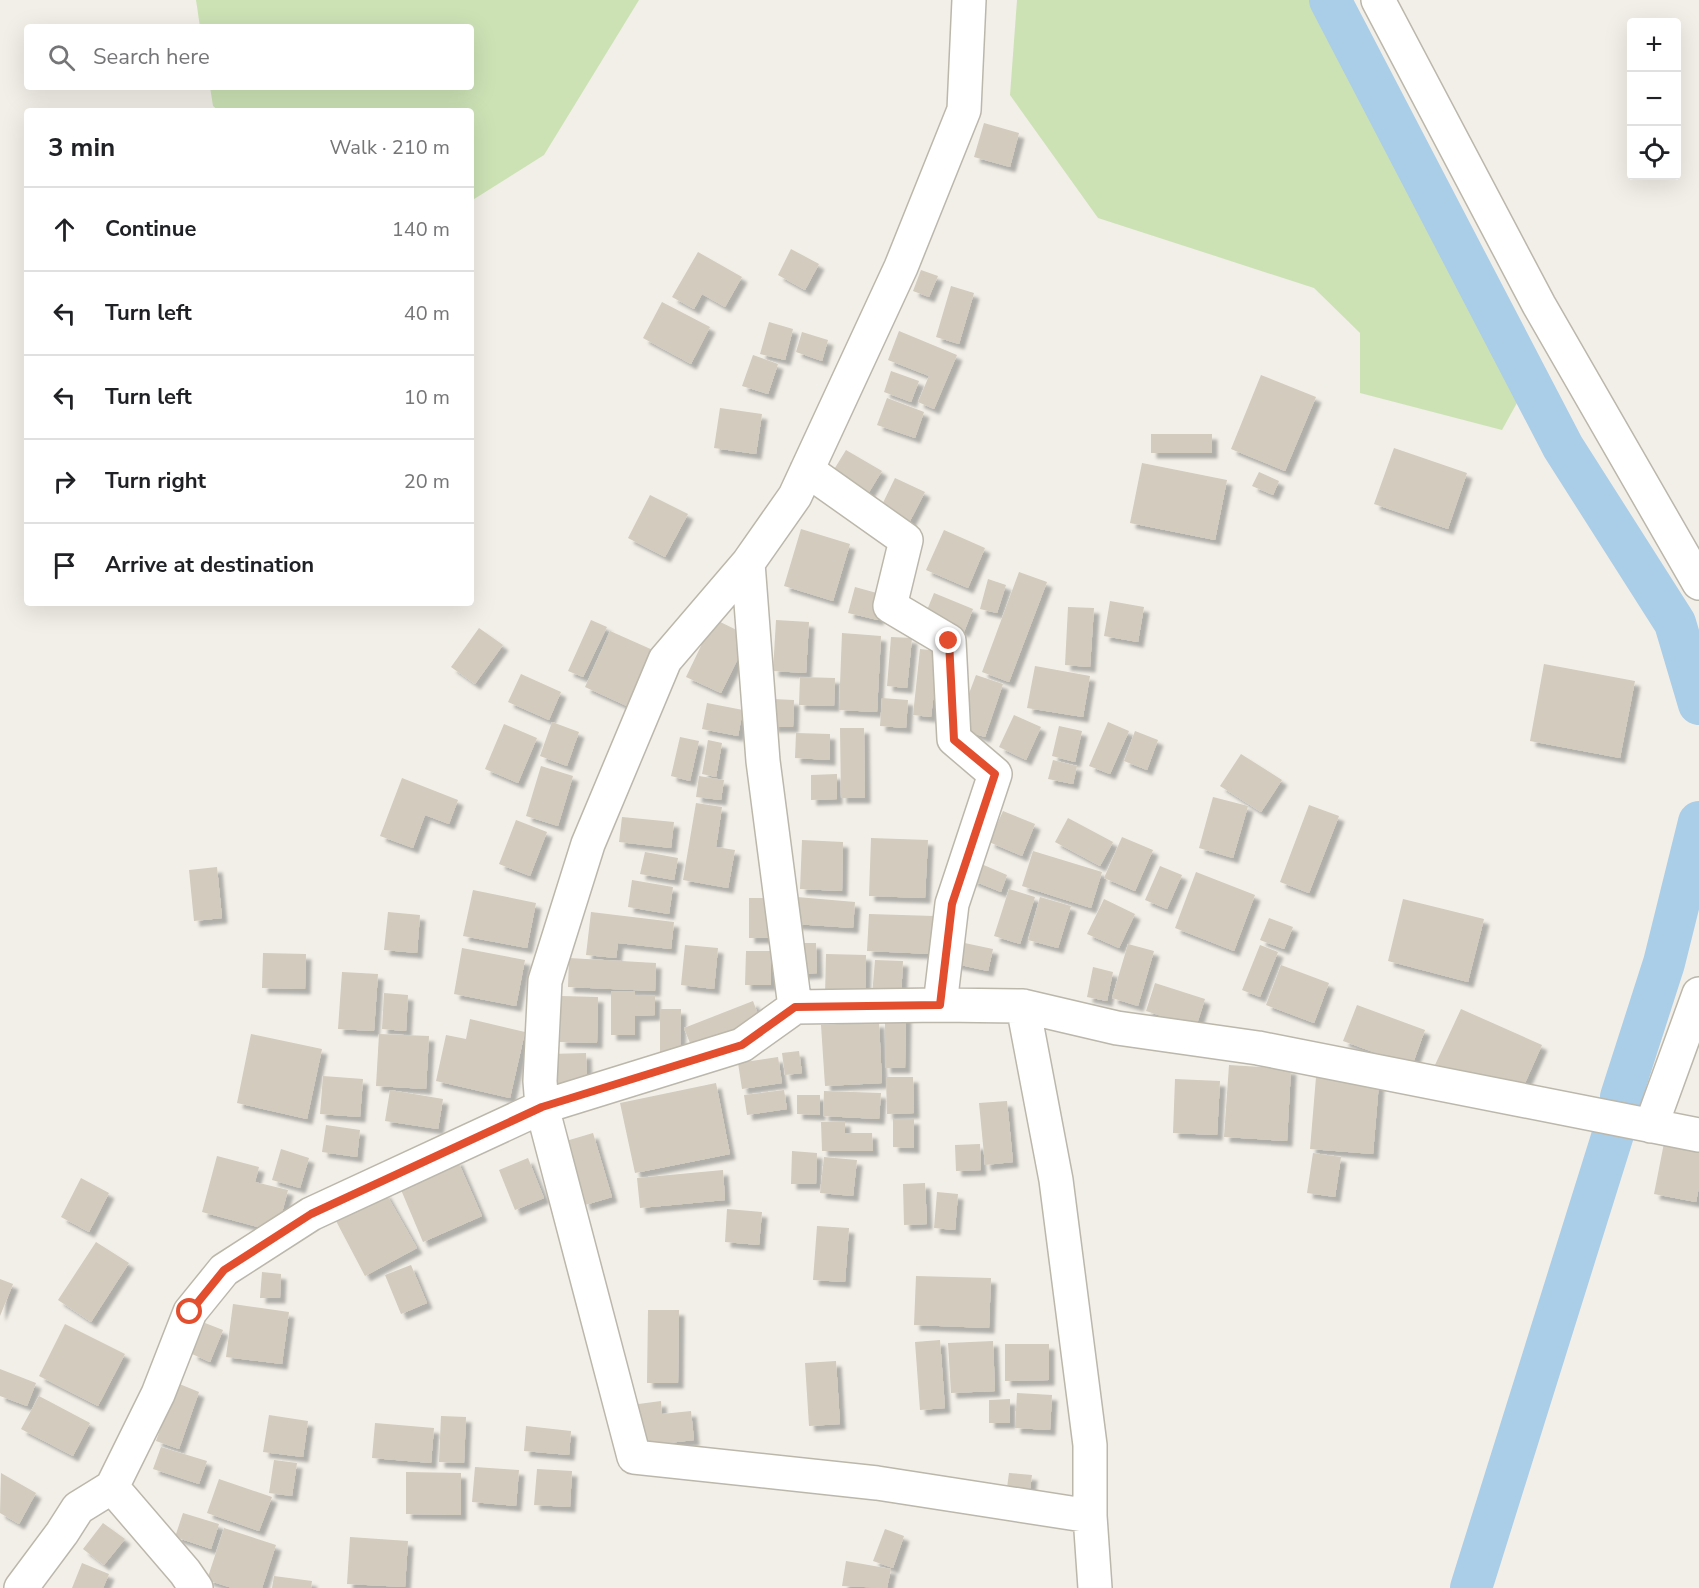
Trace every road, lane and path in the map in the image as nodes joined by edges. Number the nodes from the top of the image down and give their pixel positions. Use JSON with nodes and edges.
{"nodes":[{"id":1,"x":969,"y":0,"type":"edge"},
{"id":2,"x":1378,"y":0,"type":"edge"},
{"id":3,"x":807,"y":470,"type":"junction"},
{"id":4,"x":748,"y":562,"type":"junction"},
{"id":5,"x":1699,"y":583,"type":"edge"},
{"id":6,"x":1699,"y":994,"type":"edge"},
{"id":7,"x":940,"y":1005,"type":"junction"},
{"id":8,"x":1023,"y":1006,"type":"junction"},
{"id":9,"x":795,"y":1007,"type":"junction"},
{"id":10,"x":542,"y":1107,"type":"junction"},
{"id":11,"x":1651,"y":1126,"type":"junction"},
{"id":12,"x":1699,"y":1135,"type":"edge"},
{"id":13,"x":112,"y":1487,"type":"junction"},
{"id":14,"x":1090,"y":1516,"type":"junction"},
{"id":15,"x":21,"y":1588,"type":"edge"},
{"id":16,"x":196,"y":1588,"type":"edge"},
{"id":17,"x":1095,"y":1588,"type":"edge"}],
"edges":[{"from":1,"to":3,"type":"street"},
{"from":2,"to":5,"type":"street"},
{"from":3,"to":4,"type":"street"},
{"from":3,"to":7,"type":"street"},
{"from":4,"to":9,"type":"street"},
{"from":4,"to":10,"type":"street"},
{"from":6,"to":11,"type":"street"},
{"from":7,"to":8,"type":"street"},
{"from":7,"to":9,"type":"street"},
{"from":8,"to":11,"type":"street"},
{"from":8,"to":14,"type":"street"},
{"from":9,"to":10,"type":"street"},
{"from":10,"to":13,"type":"street"},
{"from":10,"to":14,"type":"street"},
{"from":11,"to":12,"type":"street"},
{"from":13,"to":15,"type":"street"},
{"from":13,"to":16,"type":"street"},
{"from":14,"to":17,"type":"street"}]}
